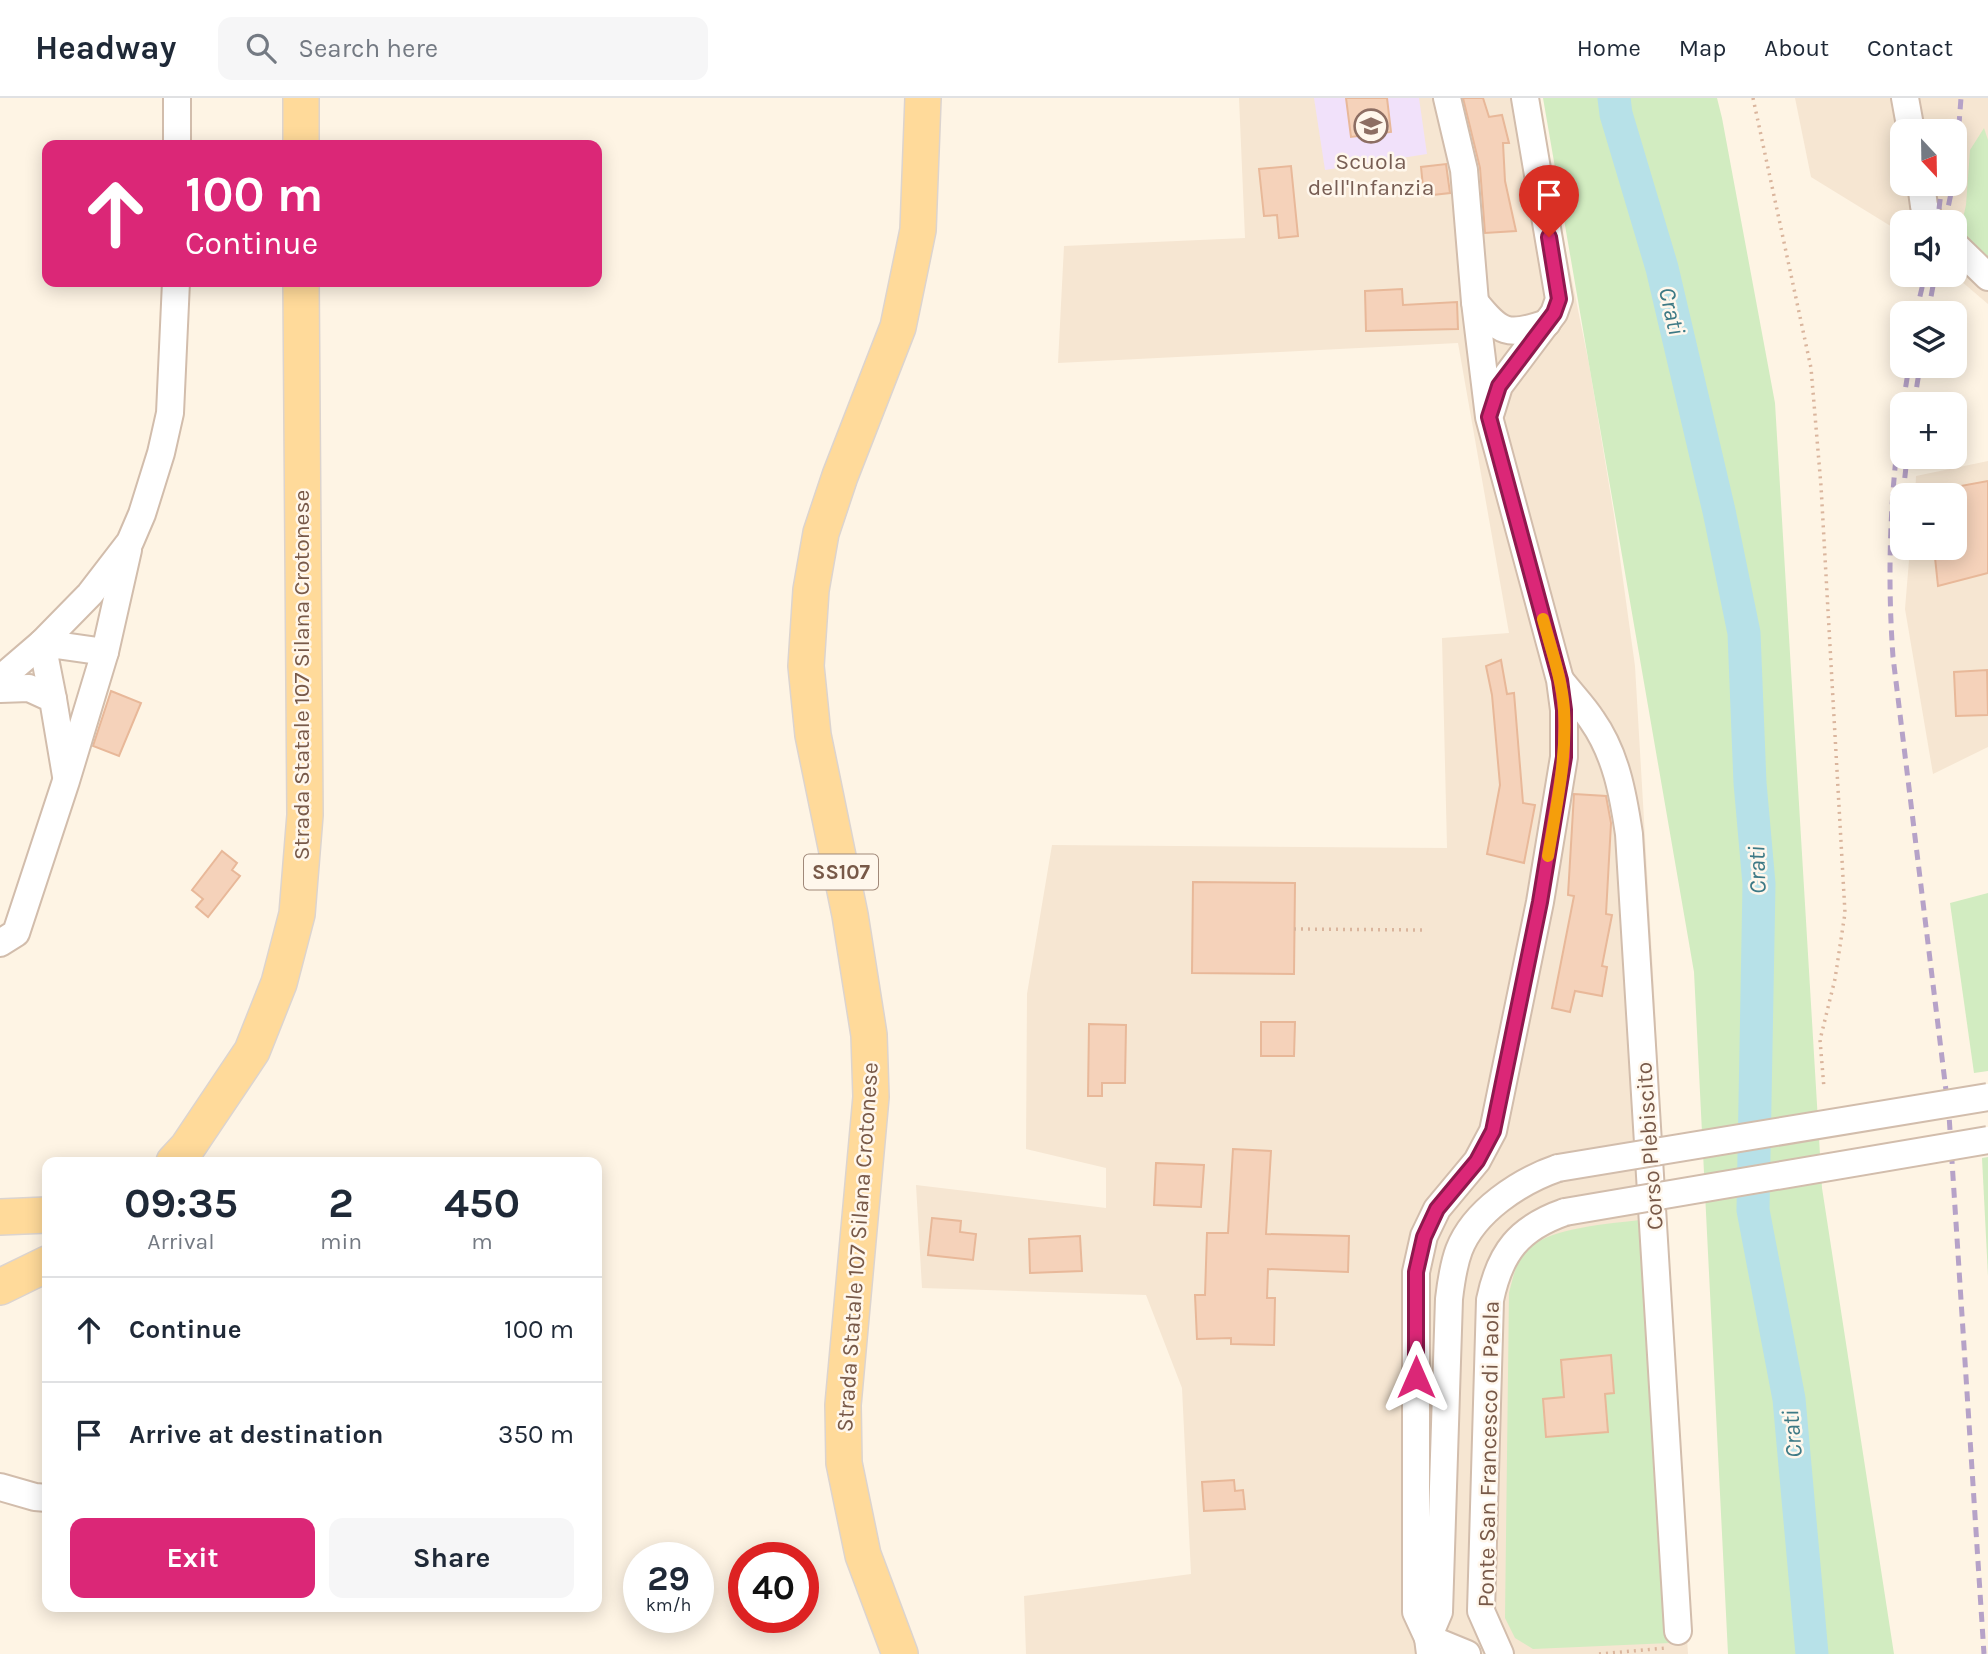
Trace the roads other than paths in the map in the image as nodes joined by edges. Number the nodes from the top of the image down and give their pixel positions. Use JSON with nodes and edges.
{"nodes":[{"id":1,"x":177,"y":98,"type":"edge"},
{"id":2,"x":301,"y":98,"type":"edge"},
{"id":3,"x":923,"y":98,"type":"edge"},
{"id":4,"x":1447,"y":98,"type":"edge"},
{"id":5,"x":1525,"y":98,"type":"edge"},
{"id":6,"x":1905,"y":98,"type":"edge"},
{"id":7,"x":1909,"y":119,"type":"edge"},
{"id":8,"x":177,"y":140,"type":"edge"},
{"id":9,"x":301,"y":140,"type":"edge"},
{"id":10,"x":1967,"y":257,"type":"edge"},
{"id":11,"x":1988,"y":277,"type":"edge"},
{"id":12,"x":176,"y":287,"type":"edge"},
{"id":13,"x":301,"y":287,"type":"edge"},
{"id":14,"x":1475,"y":302,"type":"junction"},
{"id":15,"x":1547,"y":323,"type":"junction"},
{"id":16,"x":1489,"y":417,"type":"junction"},
{"id":17,"x":130,"y":542,"type":"junction"},
{"id":18,"x":42,"y":643,"type":"junction"},
{"id":19,"x":105,"y":652,"type":"junction"},
{"id":20,"x":0,"y":679,"type":"edge"},
{"id":21,"x":1560,"y":680,"type":"junction"},
{"id":22,"x":0,"y":689,"type":"edge"},
{"id":23,"x":52,"y":699,"type":"junction"},
{"id":24,"x":66,"y":781,"type":"junction"},
{"id":25,"x":0,"y":943,"type":"edge"},
{"id":26,"x":1988,"y":1097,"type":"edge"},
{"id":27,"x":1988,"y":1140,"type":"edge"},
{"id":28,"x":176,"y":1157,"type":"edge"},
{"id":29,"x":42,"y":1214,"type":"edge"},
{"id":30,"x":0,"y":1217,"type":"edge"},
{"id":31,"x":42,"y":1266,"type":"edge"},
{"id":32,"x":0,"y":1287,"type":"edge"},
{"id":33,"x":0,"y":1487,"type":"edge"},
{"id":34,"x":42,"y":1498,"type":"edge"},
{"id":35,"x":1678,"y":1631,"type":"road end"},
{"id":36,"x":1429,"y":1646,"type":"edge"},
{"id":37,"x":900,"y":1654,"type":"edge"},
{"id":38,"x":1467,"y":1654,"type":"edge"},
{"id":39,"x":1500,"y":1654,"type":"edge"}],
"edges":[{"from":1,"to":8,"type":"street"},
{"from":2,"to":9,"type":"main road"},
{"from":3,"to":37,"type":"main road","name":"Strada Statale 107 Silana Crotonese","number":"SS107"},
{"from":4,"to":14,"type":"street"},
{"from":5,"to":15,"type":"street"},
{"from":6,"to":7,"type":"street"},
{"from":10,"to":11,"type":"street"},
{"from":12,"to":17,"type":"street"},
{"from":13,"to":28,"type":"main road","name":"Strada Statale 107 Silana Crotonese"},
{"from":14,"to":15,"type":"street"},
{"from":14,"to":16,"type":"street"},
{"from":15,"to":16,"type":"street"},
{"from":16,"to":21,"type":"street"},
{"from":17,"to":18,"type":"street"},
{"from":17,"to":19,"type":"street"},
{"from":18,"to":19,"type":"street"},
{"from":18,"to":20,"type":"street"},
{"from":18,"to":23,"type":"street"},
{"from":19,"to":24,"type":"street"},
{"from":21,"to":35,"type":"street","name":"Corso Plebiscito"},
{"from":21,"to":36,"type":"street"},
{"from":22,"to":23,"type":"street"},
{"from":23,"to":24,"type":"street"},
{"from":24,"to":25,"type":"street"},
{"from":26,"to":36,"type":"street","name":"Ponte San Francesco di Paola","bridge":true},
{"from":27,"to":39,"type":"street","name":"Ponte San Francesco di Paola","bridge":true},
{"from":29,"to":30,"type":"main road"},
{"from":31,"to":32,"type":"main road"},
{"from":33,"to":34,"type":"street"},
{"from":36,"to":38,"type":"street"}]}
